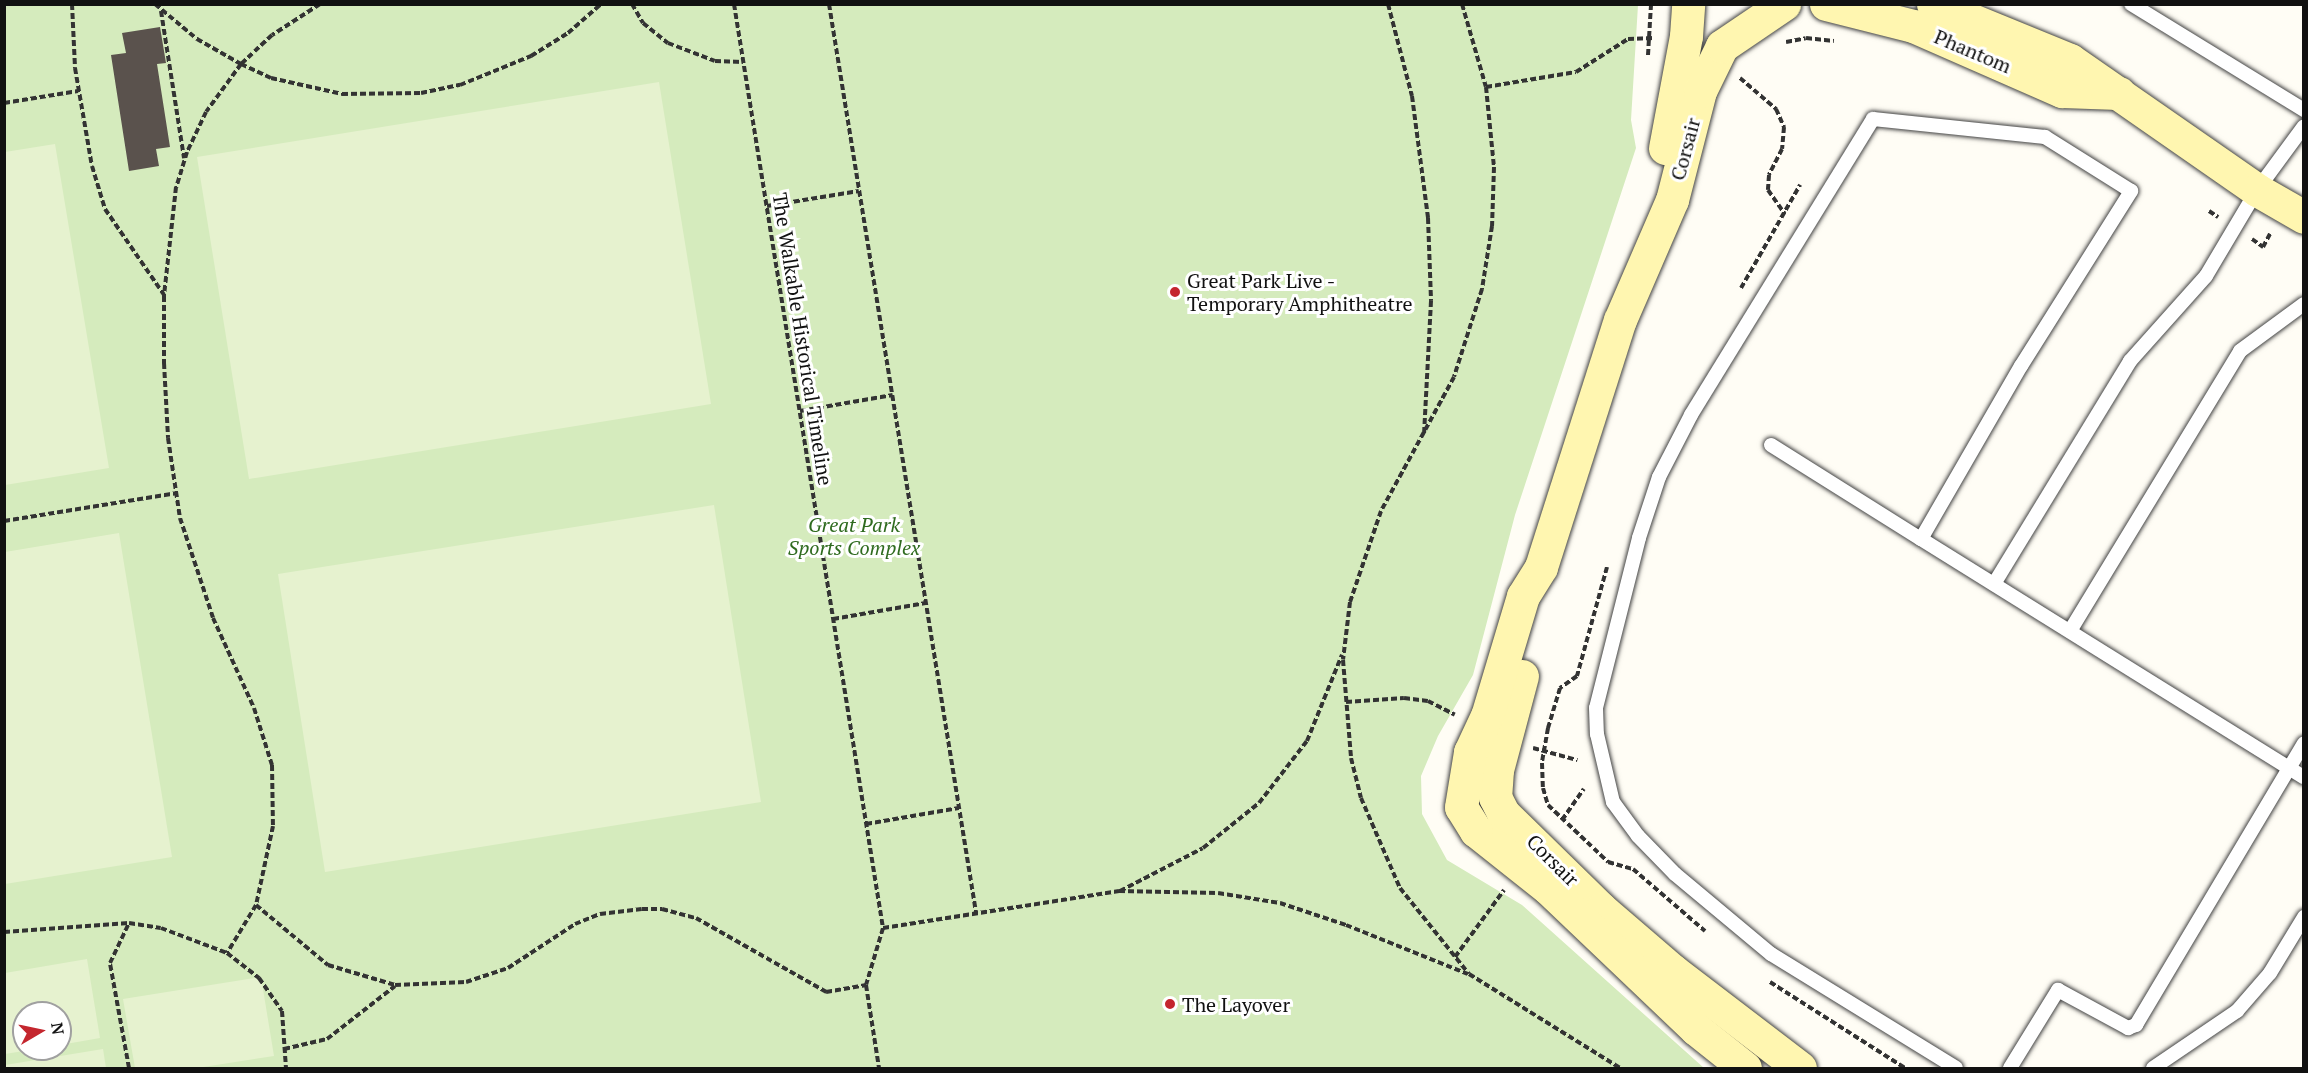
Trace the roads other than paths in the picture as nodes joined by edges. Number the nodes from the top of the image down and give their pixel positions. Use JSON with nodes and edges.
{"nodes":[{"id":1,"x":1688,"y":4,"type":"edge"},
{"id":2,"x":1784,"y":4,"type":"edge"},
{"id":3,"x":1826,"y":4,"type":"edge"},
{"id":4,"x":1933,"y":4,"type":"edge"},
{"id":5,"x":2131,"y":4,"type":"edge"},
{"id":6,"x":2119,"y":93,"type":"junction"},
{"id":7,"x":2304,"y":110,"type":"edge"},
{"id":8,"x":2304,"y":126,"type":"edge"},
{"id":9,"x":2257,"y":190,"type":"junction"},
{"id":10,"x":2304,"y":217,"type":"edge"},
{"id":11,"x":2304,"y":304,"type":"edge"},
{"id":12,"x":1620,"y":320,"type":"junction"},
{"id":13,"x":1772,"y":445,"type":"dead end"},
{"id":14,"x":1921,"y":539,"type":"junction"},
{"id":15,"x":1541,"y":567,"type":"junction"},
{"id":16,"x":1994,"y":584,"type":"junction"},
{"id":17,"x":2070,"y":631,"type":"junction"},
{"id":18,"x":2304,"y":743,"type":"edge"},
{"id":19,"x":2289,"y":768,"type":"junction"},
{"id":20,"x":2304,"y":777,"type":"edge"},
{"id":21,"x":2304,"y":916,"type":"edge"},
{"id":22,"x":1745,"y":1068,"type":"edge"},
{"id":23,"x":1800,"y":1068,"type":"edge"},
{"id":24,"x":1956,"y":1068,"type":"edge"},
{"id":25,"x":2010,"y":1068,"type":"edge"},
{"id":26,"x":2153,"y":1068,"type":"edge"}],
"edges":[{"from":1,"to":12,"type":"street","name":"Corsair"},
{"from":2,"to":12,"type":"street","name":"Corsair"},
{"from":3,"to":6,"type":"street","name":"Phantom"},
{"from":4,"to":6,"type":"street","name":"Phantom"},
{"from":5,"to":7,"type":"lane"},
{"from":6,"to":9,"type":"street","name":"Phantom"},
{"from":8,"to":9,"type":"lane"},
{"from":9,"to":10,"type":"street","name":"Phantom"},
{"from":9,"to":16,"type":"lane"},
{"from":11,"to":17,"type":"lane"},
{"from":12,"to":15,"type":"street","name":"Corsair"},
{"from":13,"to":14,"type":"lane"},
{"from":14,"to":16,"type":"lane"},
{"from":14,"to":24,"type":"lane"},
{"from":15,"to":22,"type":"street","name":"Corsair"},
{"from":15,"to":23,"type":"street","name":"Corsair"},
{"from":16,"to":17,"type":"lane"},
{"from":17,"to":19,"type":"lane"},
{"from":18,"to":19,"type":"lane"},
{"from":19,"to":20,"type":"lane"},
{"from":19,"to":25,"type":"lane"},
{"from":21,"to":26,"type":"lane"}]}
